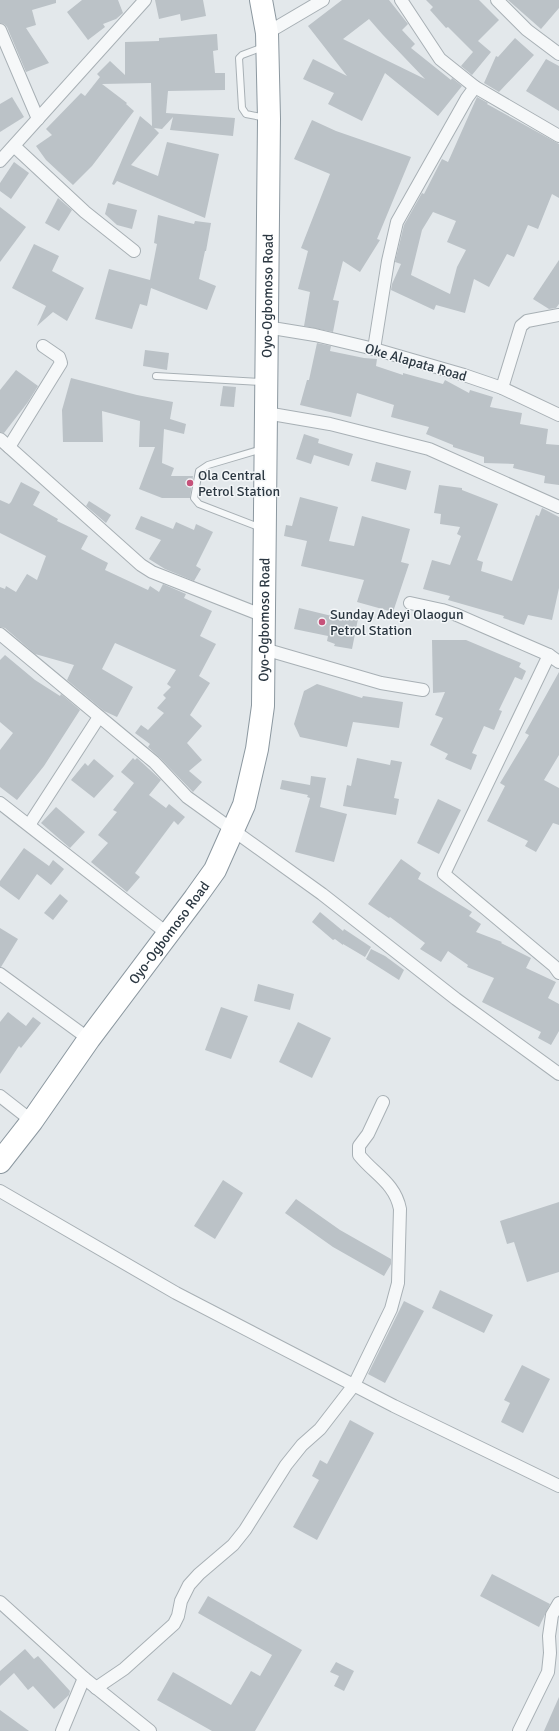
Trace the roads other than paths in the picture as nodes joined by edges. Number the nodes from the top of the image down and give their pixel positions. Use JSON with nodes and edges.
{"nodes":[{"id":1,"x":145,"y":0,"type":"edge"},
{"id":2,"x":261,"y":0,"type":"edge"},
{"id":3,"x":323,"y":0,"type":"edge"},
{"id":4,"x":401,"y":0,"type":"edge"},
{"id":5,"x":497,"y":0,"type":"edge"},
{"id":6,"x":0,"y":30,"type":"edge"},
{"id":7,"x":267,"y":39,"type":"junction"},
{"id":8,"x":559,"y":54,"type":"edge"},
{"id":9,"x":475,"y":87,"type":"junction"},
{"id":10,"x":38,"y":119,"type":"junction"},
{"id":11,"x":559,"y":136,"type":"edge"},
{"id":12,"x":14,"y":146,"type":"junction"},
{"id":13,"x":0,"y":161,"type":"edge"},
{"id":14,"x":134,"y":251,"type":"dead end"},
{"id":15,"x":559,"y":315,"type":"edge"},
{"id":16,"x":266,"y":327,"type":"junction"},
{"id":17,"x":43,"y":346,"type":"dead end"},
{"id":18,"x":374,"y":349,"type":"junction"},
{"id":19,"x":156,"y":376,"type":"dead end"},
{"id":20,"x":266,"y":382,"type":"junction"},
{"id":21,"x":502,"y":388,"type":"junction"},
{"id":22,"x":266,"y":413,"type":"junction"},
{"id":23,"x":559,"y":415,"type":"edge"},
{"id":24,"x":4,"y":443,"type":"edge"},
{"id":25,"x":266,"y":448,"type":"junction"},
{"id":26,"x":559,"y":507,"type":"edge"},
{"id":27,"x":265,"y":529,"type":"junction"},
{"id":28,"x":410,"y":603,"type":"dead end"},
{"id":29,"x":264,"y":616,"type":"junction"},
{"id":30,"x":0,"y":634,"type":"edge"},
{"id":31,"x":264,"y":649,"type":"junction"},
{"id":32,"x":554,"y":658,"type":"edge"},
{"id":33,"x":423,"y":690,"type":"dead end"},
{"id":34,"x":99,"y":717,"type":"junction"},
{"id":35,"x":0,"y":803,"type":"edge"},
{"id":36,"x":29,"y":825,"type":"junction"},
{"id":37,"x":233,"y":830,"type":"junction"},
{"id":38,"x":168,"y":934,"type":"junction"},
{"id":39,"x":557,"y":965,"type":"edge"},
{"id":40,"x":0,"y":974,"type":"edge"},
{"id":41,"x":89,"y":1039,"type":"junction"},
{"id":42,"x":559,"y":1074,"type":"edge"},
{"id":43,"x":0,"y":1096,"type":"edge"},
{"id":44,"x":383,"y":1102,"type":"dead end"},
{"id":45,"x":32,"y":1121,"type":"junction"},
{"id":46,"x":0,"y":1162,"type":"edge"},
{"id":47,"x":0,"y":1191,"type":"edge"},
{"id":48,"x":354,"y":1385,"type":"junction"},
{"id":49,"x":559,"y":1486,"type":"edge"},
{"id":50,"x":0,"y":1602,"type":"edge"},
{"id":51,"x":559,"y":1604,"type":"edge"},
{"id":52,"x":555,"y":1656,"type":"edge"},
{"id":53,"x":84,"y":1678,"type":"junction"},
{"id":54,"x":96,"y":1688,"type":"junction"},
{"id":55,"x":62,"y":1731,"type":"edge"},
{"id":56,"x":150,"y":1731,"type":"edge"},
{"id":57,"x":519,"y":1731,"type":"edge"}],
"edges":[{"from":1,"to":10,"type":"street"},
{"from":2,"to":7,"type":"highway","name":"Oyo-Ogbomoso Road"},
{"from":3,"to":7,"type":"street"},
{"from":4,"to":9,"type":"street"},
{"from":5,"to":8,"type":"street"},
{"from":6,"to":10,"type":"street"},
{"from":7,"to":16,"type":"highway","name":"Oyo-Ogbomoso Road"},
{"from":9,"to":11,"type":"street"},
{"from":9,"to":18,"type":"street"},
{"from":10,"to":12,"type":"street"},
{"from":12,"to":13,"type":"street"},
{"from":12,"to":14,"type":"street"},
{"from":15,"to":21,"type":"street"},
{"from":16,"to":18,"type":"street","name":"Oke Alapata Road"},
{"from":16,"to":20,"type":"highway","name":"Oyo-Ogbomoso Road"},
{"from":17,"to":24,"type":"street"},
{"from":18,"to":21,"type":"street","name":"Oke Alapata Road"},
{"from":19,"to":20,"type":"lane"},
{"from":20,"to":22,"type":"highway","name":"Oyo-Ogbomoso Road"},
{"from":21,"to":23,"type":"street","name":"Oke Alapata Road"},
{"from":22,"to":25,"type":"highway","name":"Oyo-Ogbomoso Road"},
{"from":22,"to":26,"type":"street"},
{"from":24,"to":29,"type":"street"},
{"from":25,"to":27,"type":"highway","name":"Oyo-Ogbomoso Road"},
{"from":25,"to":27,"type":"lane"},
{"from":27,"to":29,"type":"highway","name":"Oyo-Ogbomoso Road"},
{"from":28,"to":32,"type":"street"},
{"from":29,"to":31,"type":"highway","name":"Oyo-Ogbomoso Road"},
{"from":30,"to":34,"type":"street"},
{"from":31,"to":33,"type":"street"},
{"from":31,"to":37,"type":"highway","name":"Oyo-Ogbomoso Road"},
{"from":32,"to":39,"type":"street"},
{"from":34,"to":36,"type":"street"},
{"from":34,"to":37,"type":"street"},
{"from":35,"to":36,"type":"street"},
{"from":36,"to":38,"type":"street"},
{"from":37,"to":38,"type":"highway","name":"Oyo-Ogbomoso Road"},
{"from":37,"to":42,"type":"street"},
{"from":38,"to":41,"type":"highway","name":"Oyo-Ogbomoso Road"},
{"from":40,"to":41,"type":"street"},
{"from":41,"to":45,"type":"highway","name":"Oyo-Ogbomoso Road"},
{"from":43,"to":45,"type":"street"},
{"from":44,"to":48,"type":"street"},
{"from":45,"to":46,"type":"highway","name":"Oyo-Ogbomoso Road"},
{"from":47,"to":48,"type":"street"},
{"from":48,"to":49,"type":"street"},
{"from":48,"to":54,"type":"street"},
{"from":50,"to":53,"type":"street"},
{"from":51,"to":52,"type":"street"},
{"from":52,"to":57,"type":"street"},
{"from":53,"to":54,"type":"street"},
{"from":53,"to":55,"type":"street"},
{"from":54,"to":56,"type":"street"}]}
